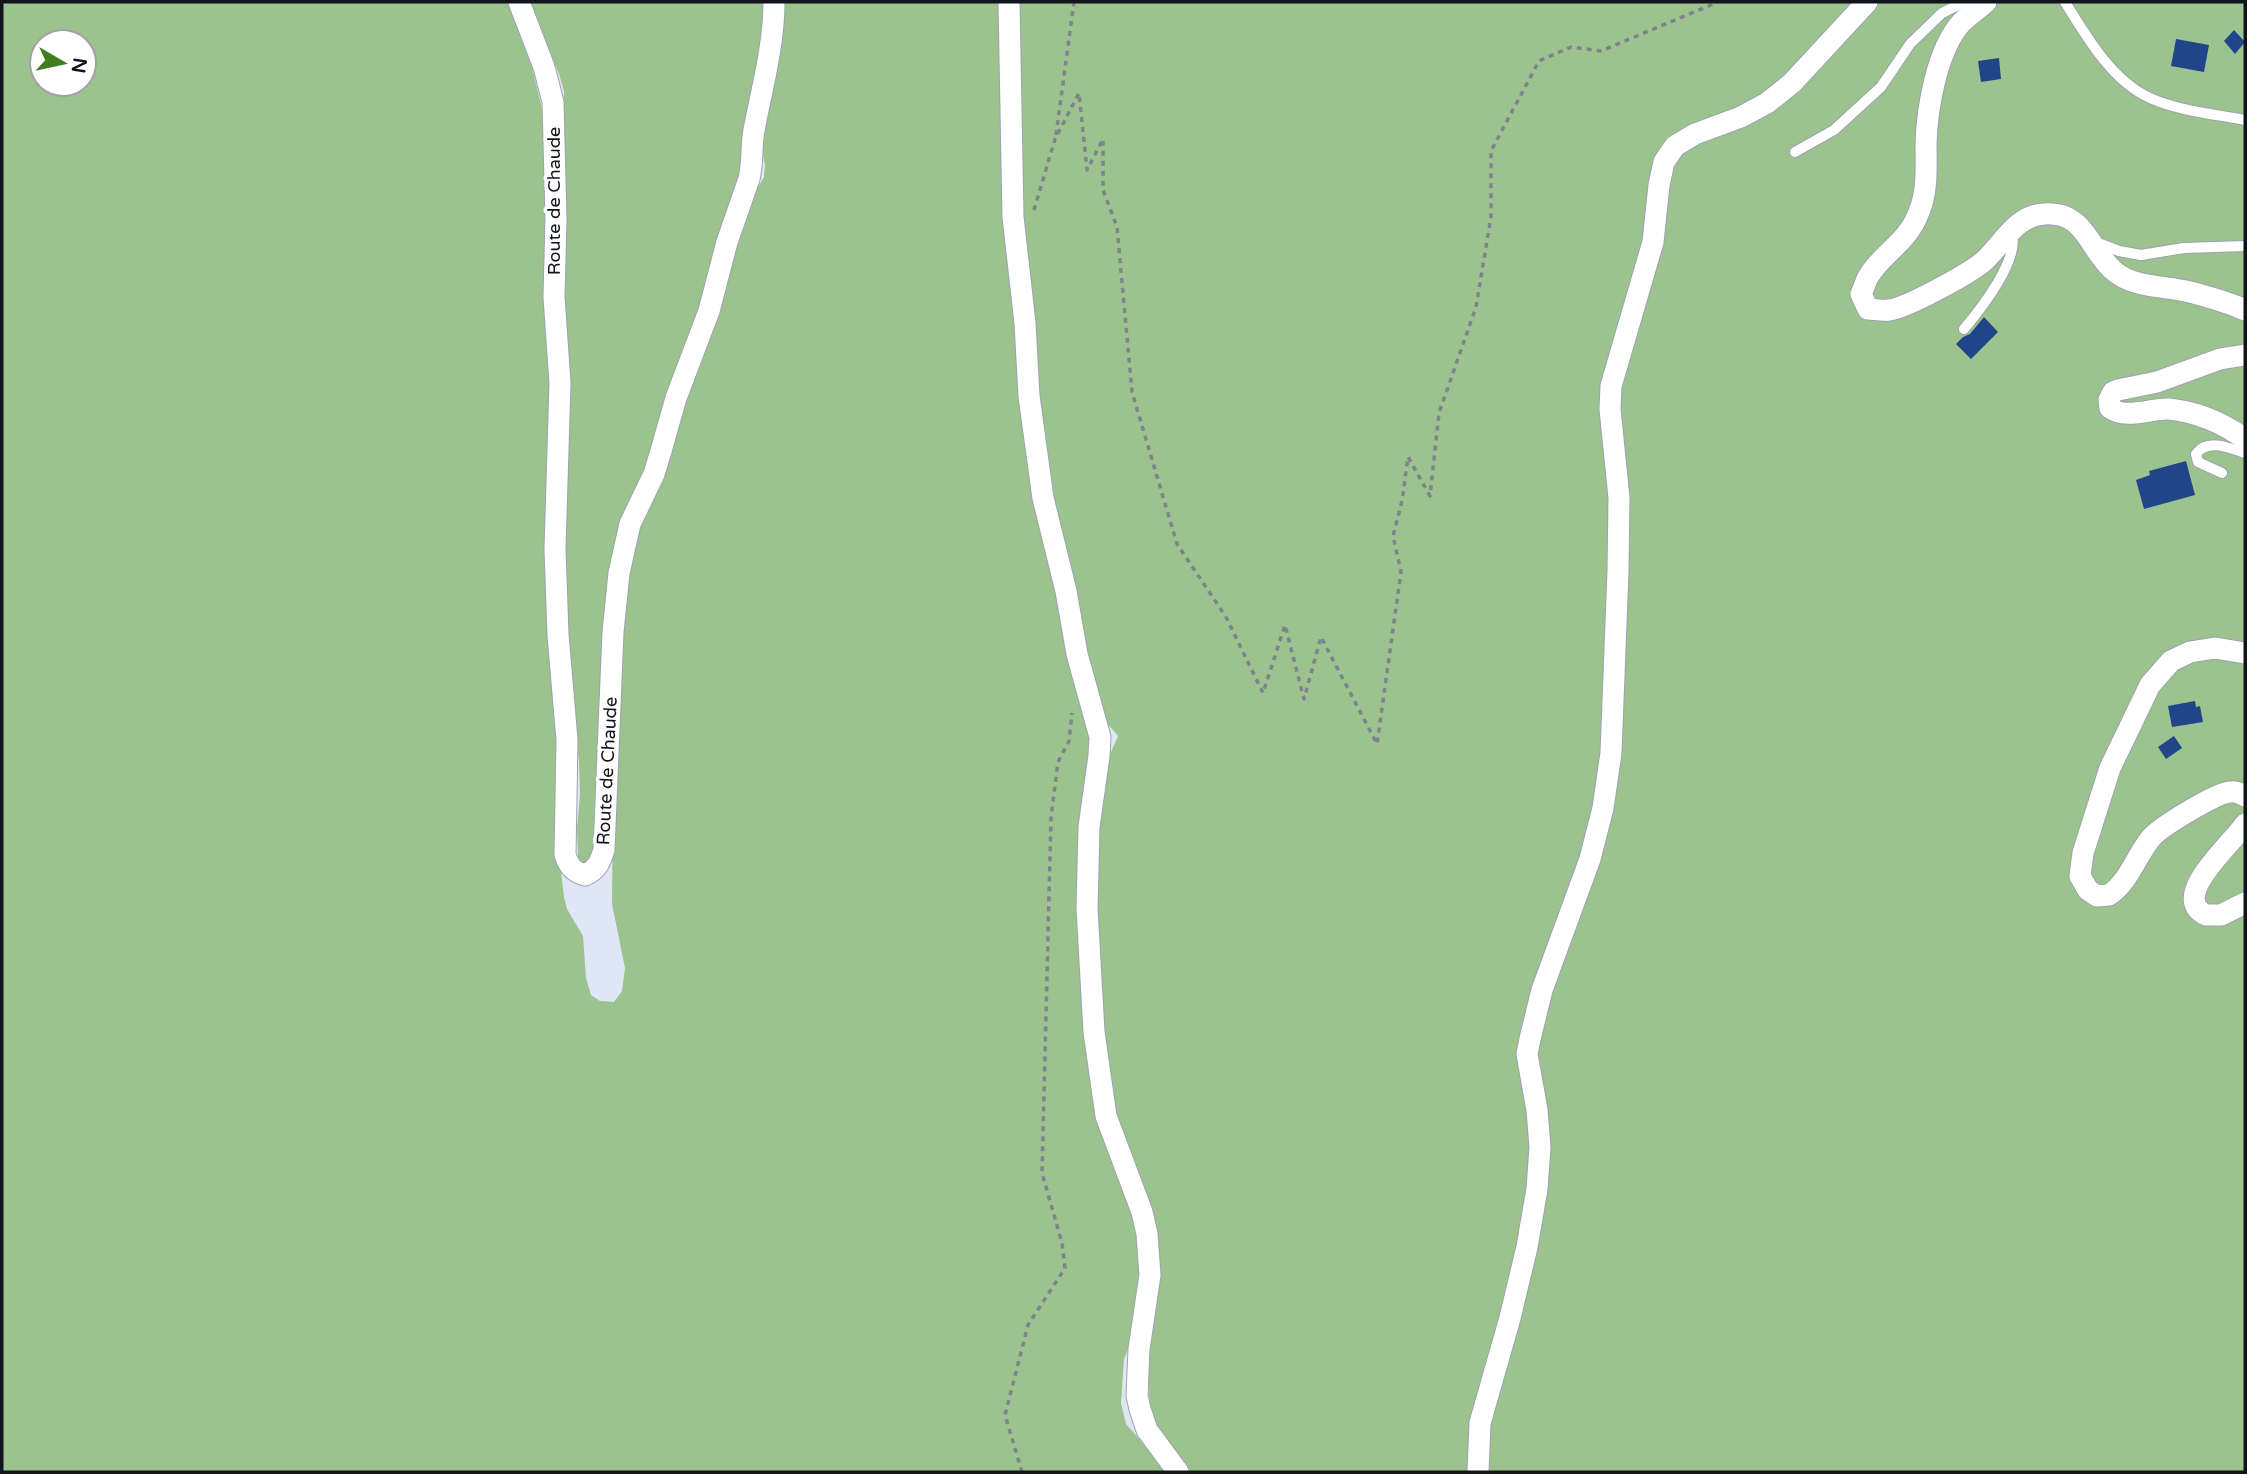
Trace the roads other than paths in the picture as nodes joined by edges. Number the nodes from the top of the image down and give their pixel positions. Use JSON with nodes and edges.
{"nodes":[{"id":1,"x":519,"y":2,"type":"edge"},
{"id":2,"x":774,"y":2,"type":"edge"},
{"id":3,"x":1009,"y":2,"type":"edge"},
{"id":4,"x":1867,"y":2,"type":"edge"},
{"id":5,"x":1964,"y":2,"type":"edge"},
{"id":6,"x":1986,"y":2,"type":"edge"},
{"id":7,"x":2065,"y":2,"type":"edge"},
{"id":8,"x":2245,"y":120,"type":"edge"},
{"id":9,"x":1795,"y":152,"type":"dead end"},
{"id":10,"x":2016,"y":227,"type":"junction"},
{"id":11,"x":2090,"y":240,"type":"junction"},
{"id":12,"x":2245,"y":246,"type":"edge"},
{"id":13,"x":2245,"y":310,"type":"edge"},
{"id":14,"x":1964,"y":329,"type":"dead end"},
{"id":15,"x":2245,"y":355,"type":"edge"},
{"id":16,"x":2245,"y":439,"type":"edge"},
{"id":17,"x":2245,"y":453,"type":"edge"},
{"id":18,"x":2222,"y":473,"type":"dead end"},
{"id":19,"x":2245,"y":653,"type":"edge"},
{"id":20,"x":2245,"y":796,"type":"edge"},
{"id":21,"x":2245,"y":824,"type":"edge"},
{"id":22,"x":2245,"y":903,"type":"edge"},
{"id":23,"x":1178,"y":1472,"type":"edge"},
{"id":24,"x":1478,"y":1472,"type":"edge"}],
"edges":[{"from":1,"to":2,"type":"street","name":"Route de Chaude"},
{"from":3,"to":23,"type":"street"},
{"from":4,"to":24,"type":"street"},
{"from":5,"to":9,"type":"lane"},
{"from":6,"to":10,"type":"street"},
{"from":7,"to":8,"type":"lane"},
{"from":10,"to":11,"type":"street"},
{"from":10,"to":14,"type":"lane"},
{"from":11,"to":12,"type":"lane"},
{"from":11,"to":13,"type":"street"},
{"from":15,"to":16,"type":"street"},
{"from":17,"to":18,"type":"lane"},
{"from":19,"to":20,"type":"street"},
{"from":21,"to":22,"type":"street"}]}
